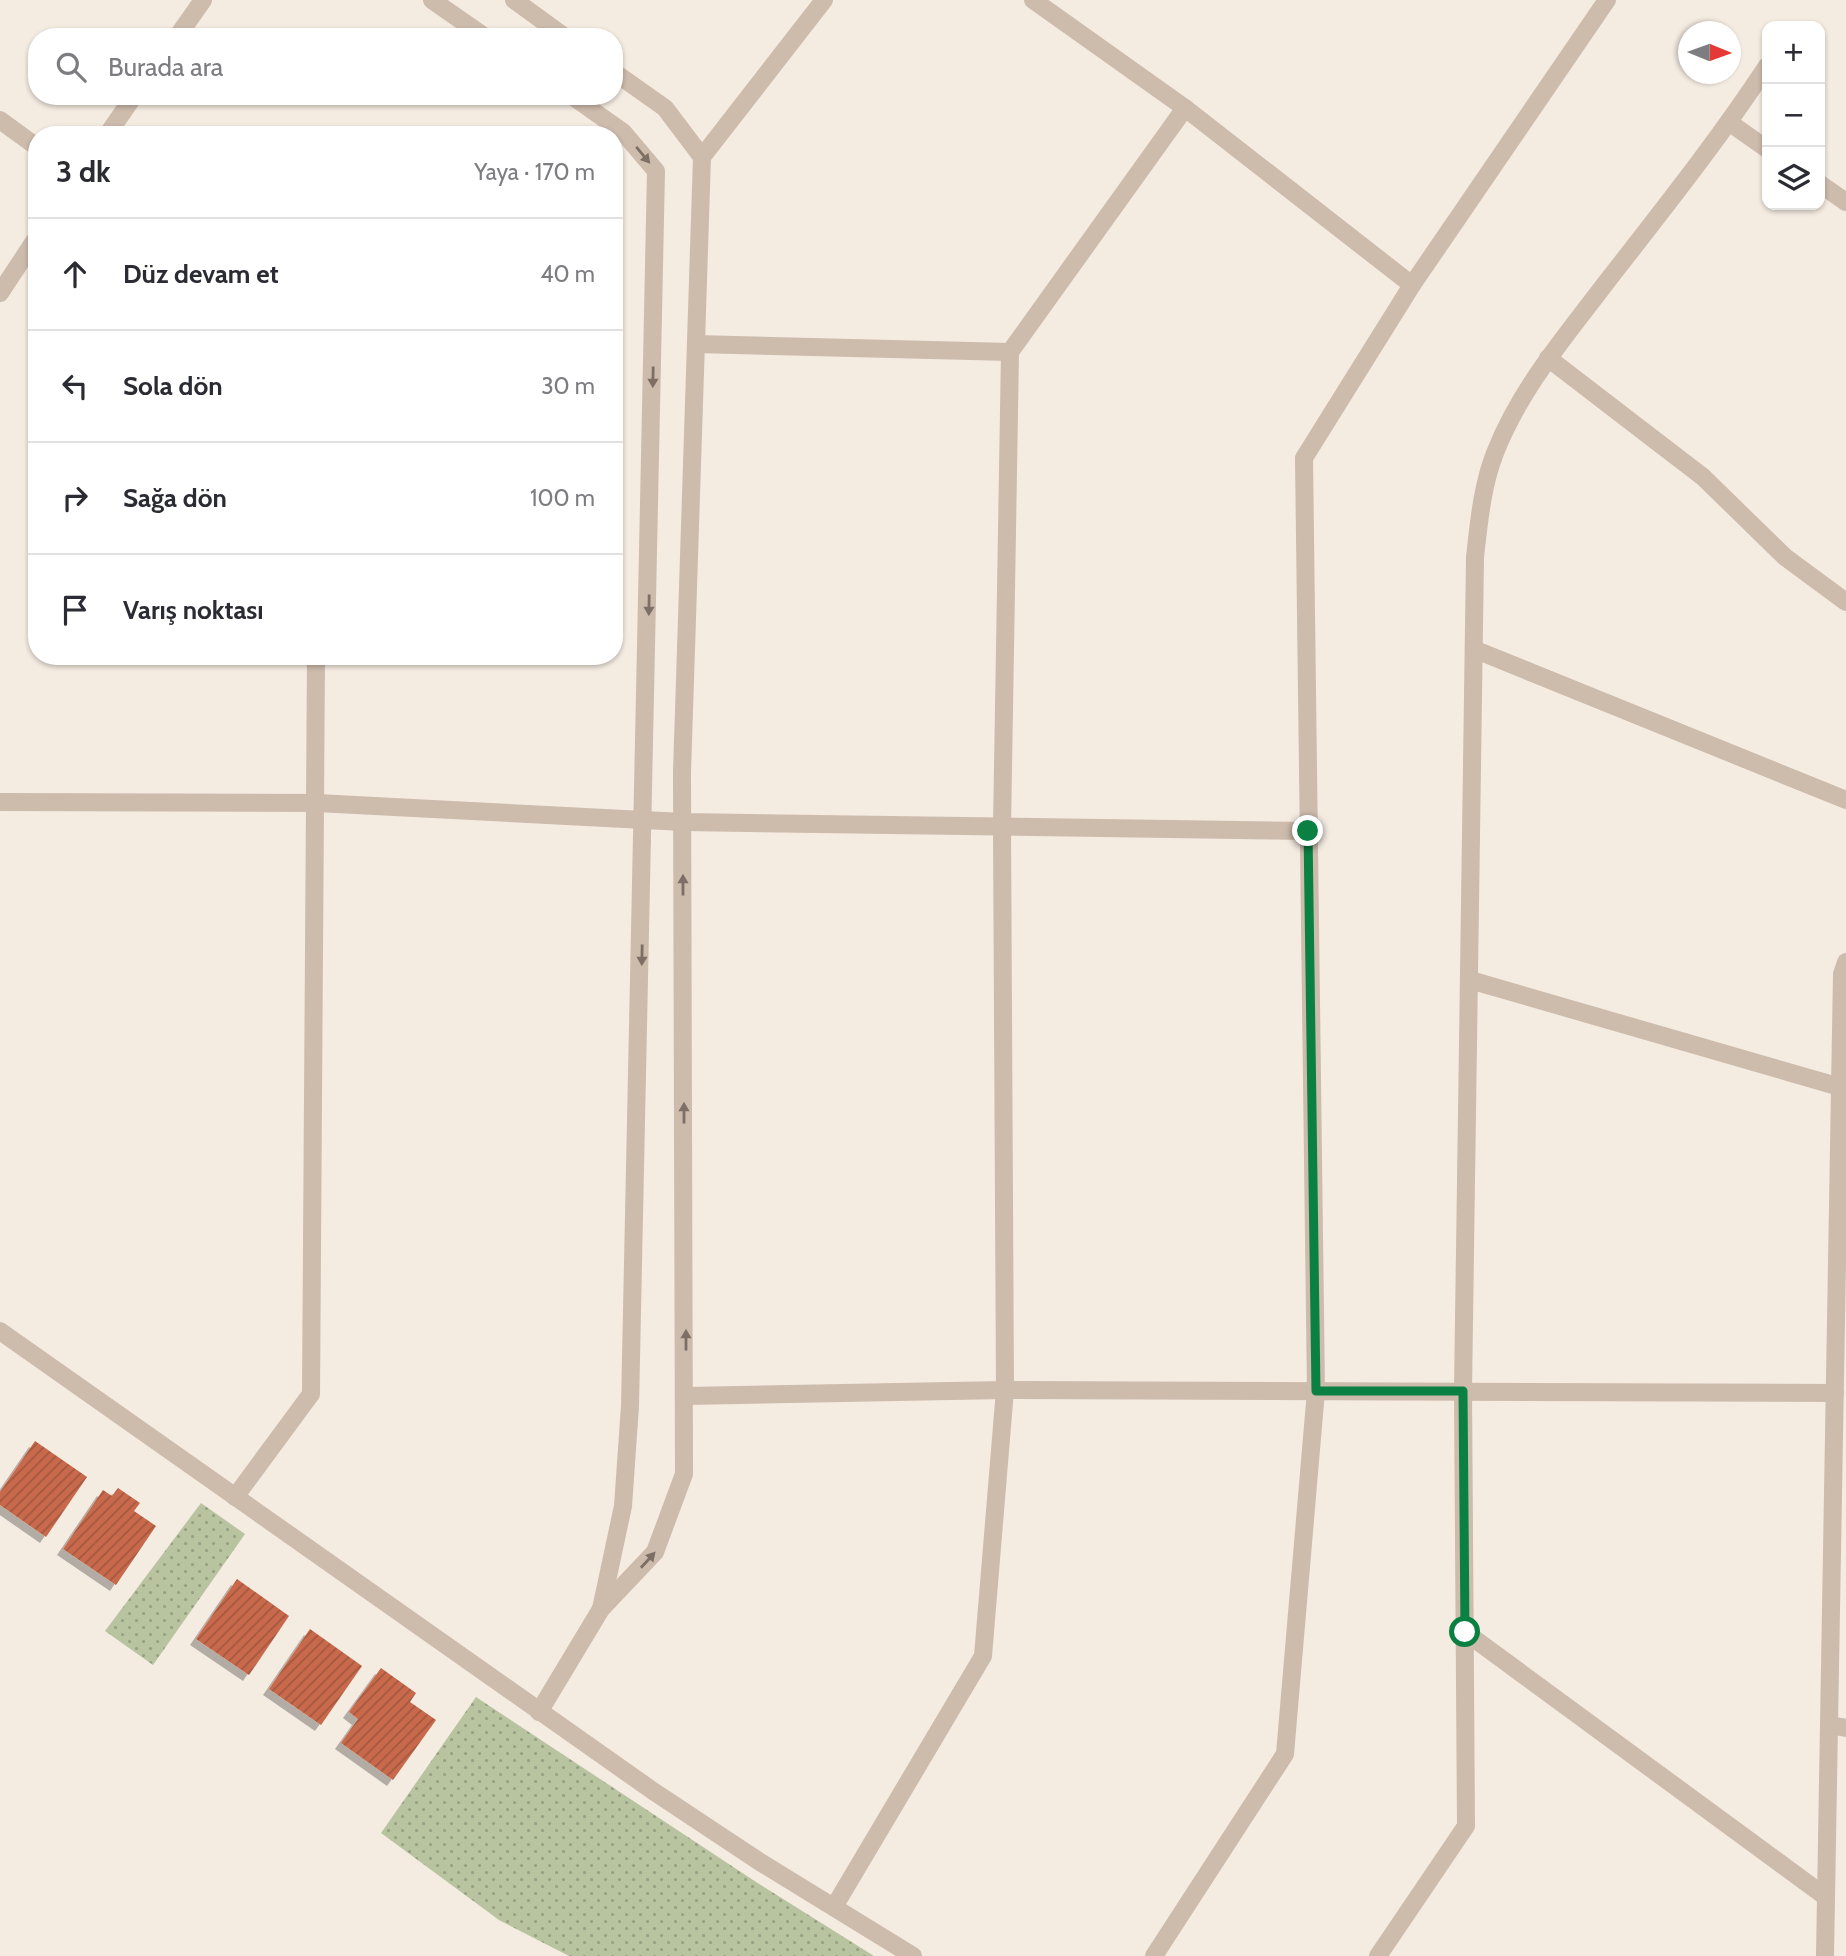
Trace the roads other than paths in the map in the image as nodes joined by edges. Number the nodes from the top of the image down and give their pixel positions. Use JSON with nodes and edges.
{"nodes":[{"id":1,"x":203,"y":0,"type":"edge"},
{"id":2,"x":432,"y":0,"type":"edge"},
{"id":3,"x":514,"y":0,"type":"edge"},
{"id":4,"x":824,"y":0,"type":"edge"},
{"id":5,"x":1033,"y":0,"type":"edge"},
{"id":6,"x":1601,"y":2,"type":"edge"},
{"id":7,"x":183,"y":28,"type":"edge"},
{"id":8,"x":472,"y":28,"type":"edge"},
{"id":9,"x":553,"y":28,"type":"edge"},
{"id":10,"x":1762,"y":74,"type":"edge"},
{"id":11,"x":623,"y":78,"type":"edge"},
{"id":12,"x":128,"y":105,"type":"edge"},
{"id":13,"x":585,"y":105,"type":"edge"},
{"id":14,"x":1185,"y":108,"type":"junction"},
{"id":15,"x":0,"y":120,"type":"edge"},
{"id":16,"x":1730,"y":123,"type":"junction"},
{"id":17,"x":113,"y":126,"type":"edge"},
{"id":18,"x":615,"y":126,"type":"edge"},
{"id":19,"x":623,"y":131,"type":"edge"},
{"id":20,"x":28,"y":140,"type":"edge"},
{"id":21,"x":1764,"y":147,"type":"edge"},
{"id":22,"x":702,"y":157,"type":"junction"},
{"id":23,"x":1825,"y":187,"type":"edge"},
{"id":24,"x":1846,"y":202,"type":"edge"},
{"id":25,"x":28,"y":251,"type":"edge"},
{"id":26,"x":1412,"y":285,"type":"junction"},
{"id":27,"x":0,"y":293,"type":"edge"},
{"id":28,"x":696,"y":344,"type":"junction"},
{"id":29,"x":1010,"y":352,"type":"junction"},
{"id":30,"x":1548,"y":358,"type":"junction"},
{"id":31,"x":1846,"y":602,"type":"edge"},
{"id":32,"x":1476,"y":650,"type":"junction"},
{"id":33,"x":316,"y":665,"type":"edge"},
{"id":34,"x":1846,"y":800,"type":"edge"},
{"id":35,"x":0,"y":802,"type":"edge"},
{"id":36,"x":317,"y":803,"type":"junction"},
{"id":37,"x":645,"y":819,"type":"junction"},
{"id":38,"x":683,"y":822,"type":"junction"},
{"id":39,"x":1002,"y":827,"type":"junction"},
{"id":40,"x":1308,"y":831,"type":"junction"},
{"id":41,"x":1846,"y":962,"type":"edge"},
{"id":42,"x":1470,"y":980,"type":"junction"},
{"id":43,"x":1840,"y":1087,"type":"junction"},
{"id":44,"x":0,"y":1331,"type":"edge"},
{"id":45,"x":1005,"y":1390,"type":"junction"},
{"id":46,"x":1316,"y":1391,"type":"junction"},
{"id":47,"x":1463,"y":1391,"type":"junction"},
{"id":48,"x":1835,"y":1393,"type":"junction"},
{"id":49,"x":686,"y":1396,"type":"junction"},
{"id":50,"x":235,"y":1497,"type":"junction"},
{"id":51,"x":601,"y":1609,"type":"junction"},
{"id":52,"x":1838,"y":1620,"type":"edge"},
{"id":53,"x":1465,"y":1632,"type":"junction"},
{"id":54,"x":539,"y":1712,"type":"junction"},
{"id":55,"x":1838,"y":1726,"type":"edge"},
{"id":56,"x":1826,"y":1897,"type":"junction"},
{"id":57,"x":834,"y":1907,"type":"junction"},
{"id":58,"x":913,"y":1956,"type":"edge"},
{"id":59,"x":1154,"y":1956,"type":"edge"},
{"id":60,"x":1378,"y":1956,"type":"edge"},
{"id":61,"x":1825,"y":1956,"type":"edge"}],
"edges":[{"from":1,"to":7,"type":"street"},
{"from":2,"to":8,"type":"street"},
{"from":3,"to":9,"type":"street"},
{"from":4,"to":22,"type":"street"},
{"from":5,"to":14,"type":"street"},
{"from":6,"to":26,"type":"street"},
{"from":10,"to":16,"type":"street"},
{"from":11,"to":22,"type":"street"},
{"from":12,"to":17,"type":"street"},
{"from":13,"to":18,"type":"street","one_way":true},
{"from":14,"to":26,"type":"street"},
{"from":14,"to":29,"type":"street"},
{"from":15,"to":20,"type":"street"},
{"from":16,"to":21,"type":"street"},
{"from":16,"to":30,"type":"street"},
{"from":19,"to":37,"type":"street","one_way":true},
{"from":22,"to":28,"type":"street"},
{"from":23,"to":24,"type":"street"},
{"from":25,"to":27,"type":"street"},
{"from":26,"to":40,"type":"street"},
{"from":28,"to":29,"type":"street"},
{"from":28,"to":38,"type":"street"},
{"from":29,"to":39,"type":"street"},
{"from":30,"to":31,"type":"street"},
{"from":30,"to":32,"type":"street"},
{"from":32,"to":34,"type":"street"},
{"from":32,"to":42,"type":"street"},
{"from":33,"to":36,"type":"street"},
{"from":35,"to":36,"type":"street"},
{"from":36,"to":37,"type":"street"},
{"from":36,"to":50,"type":"street"},
{"from":37,"to":38,"type":"street"},
{"from":37,"to":51,"type":"street","one_way":true},
{"from":38,"to":39,"type":"street"},
{"from":49,"to":38,"type":"street","one_way":true},
{"from":39,"to":40,"type":"street"},
{"from":39,"to":45,"type":"street"},
{"from":40,"to":46,"type":"street"},
{"from":41,"to":43,"type":"street"},
{"from":42,"to":43,"type":"street"},
{"from":42,"to":47,"type":"street"},
{"from":43,"to":48,"type":"street"},
{"from":44,"to":50,"type":"street"},
{"from":45,"to":46,"type":"street"},
{"from":45,"to":49,"type":"street"},
{"from":45,"to":57,"type":"street"},
{"from":46,"to":47,"type":"street"},
{"from":46,"to":59,"type":"street"},
{"from":47,"to":48,"type":"street"},
{"from":47,"to":53,"type":"street"},
{"from":48,"to":52,"type":"street"},
{"from":51,"to":49,"type":"street","one_way":true},
{"from":50,"to":54,"type":"street"},
{"from":51,"to":54,"type":"street"},
{"from":52,"to":55,"type":"street"},
{"from":53,"to":56,"type":"street"},
{"from":53,"to":60,"type":"street"},
{"from":54,"to":57,"type":"street"},
{"from":55,"to":56,"type":"street"},
{"from":56,"to":61,"type":"street"},
{"from":57,"to":58,"type":"street"}]}
